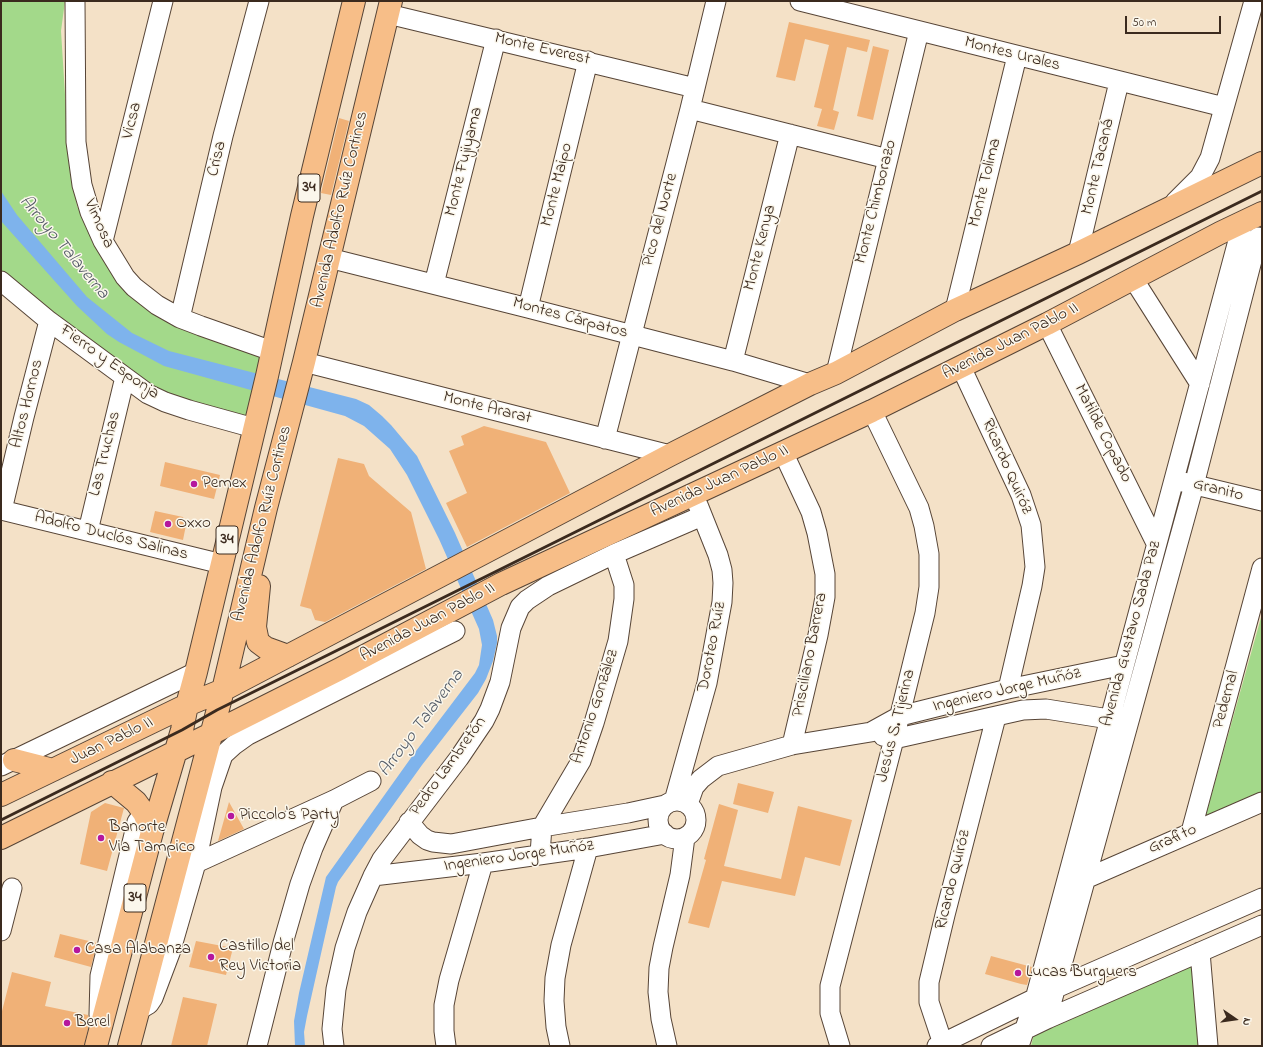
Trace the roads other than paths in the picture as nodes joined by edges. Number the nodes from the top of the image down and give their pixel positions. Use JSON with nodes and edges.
{"nodes":[{"id":1,"x":75,"y":1,"type":"edge"},
{"id":2,"x":163,"y":1,"type":"edge"},
{"id":3,"x":259,"y":1,"type":"edge"},
{"id":4,"x":354,"y":1,"type":"edge"},
{"id":5,"x":716,"y":1,"type":"edge"},
{"id":6,"x":800,"y":1,"type":"edge"},
{"id":7,"x":1254,"y":1,"type":"edge"},
{"id":8,"x":389,"y":7,"type":"edge"},
{"id":9,"x":867,"y":9,"type":"edge"},
{"id":10,"x":919,"y":31,"type":"junction"},
{"id":11,"x":496,"y":39,"type":"junction"},
{"id":12,"x":1017,"y":56,"type":"junction"},
{"id":13,"x":588,"y":61,"type":"junction"},
{"id":14,"x":1119,"y":82,"type":"junction"},
{"id":15,"x":695,"y":88,"type":"junction"},
{"id":16,"x":1224,"y":107,"type":"junction"},
{"id":17,"x":690,"y":109,"type":"junction"},
{"id":18,"x":790,"y":134,"type":"junction"},
{"id":19,"x":888,"y":159,"type":"junction"},
{"id":20,"x":1262,"y":163,"type":"edge"},
{"id":21,"x":1167,"y":210,"type":"junction"},
{"id":22,"x":1254,"y":224,"type":"edge"},
{"id":23,"x":103,"y":241,"type":"junction"},
{"id":24,"x":1078,"y":253,"type":"junction"},
{"id":25,"x":329,"y":258,"type":"junction"},
{"id":26,"x":1134,"y":280,"type":"junction"},
{"id":27,"x":1,"y":281,"type":"edge"},
{"id":28,"x":434,"y":284,"type":"junction"},
{"id":29,"x":528,"y":308,"type":"junction"},
{"id":30,"x":955,"y":310,"type":"junction"},
{"id":31,"x":180,"y":318,"type":"junction"},
{"id":32,"x":49,"y":321,"type":"junction"},
{"id":33,"x":1047,"y":324,"type":"junction"},
{"id":34,"x":632,"y":336,"type":"junction"},
{"id":35,"x":272,"y":352,"type":"junction"},
{"id":36,"x":733,"y":361,"type":"junction"},
{"id":37,"x":304,"y":362,"type":"junction"},
{"id":38,"x":961,"y":367,"type":"junction"},
{"id":39,"x":836,"y":373,"type":"junction"},
{"id":40,"x":125,"y":377,"type":"junction"},
{"id":41,"x":810,"y":384,"type":"junction"},
{"id":42,"x":1200,"y":384,"type":"junction"},
{"id":43,"x":872,"y":411,"type":"junction"},
{"id":44,"x":254,"y":428,"type":"junction"},
{"id":45,"x":605,"y":439,"type":"junction"},
{"id":46,"x":783,"y":452,"type":"junction"},
{"id":47,"x":670,"y":455,"type":"junction"},
{"id":48,"x":1174,"y":480,"type":"junction"},
{"id":49,"x":1194,"y":485,"type":"junction"},
{"id":50,"x":694,"y":494,"type":"junction"},
{"id":51,"x":1262,"y":501,"type":"edge"},
{"id":52,"x":266,"y":508,"type":"junction"},
{"id":53,"x":1,"y":510,"type":"edge"},
{"id":54,"x":702,"y":516,"type":"junction"},
{"id":55,"x":88,"y":531,"type":"junction"},
{"id":56,"x":1156,"y":543,"type":"junction"},
{"id":57,"x":614,"y":554,"type":"junction"},
{"id":58,"x":222,"y":564,"type":"junction"},
{"id":59,"x":1262,"y":568,"type":"edge"},
{"id":60,"x":453,"y":620,"type":"junction"},
{"id":61,"x":288,"y":656,"type":"junction"},
{"id":62,"x":1124,"y":665,"type":"junction"},
{"id":63,"x":196,"y":672,"type":"junction"},
{"id":64,"x":1008,"y":689,"type":"junction"},
{"id":65,"x":223,"y":690,"type":"junction"},
{"id":66,"x":187,"y":705,"type":"junction"},
{"id":67,"x":900,"y":716,"type":"junction"},
{"id":68,"x":996,"y":717,"type":"junction"},
{"id":69,"x":1109,"y":719,"type":"junction"},
{"id":70,"x":871,"y":732,"type":"junction"},
{"id":71,"x":211,"y":734,"type":"junction"},
{"id":72,"x":894,"y":739,"type":"junction"},
{"id":73,"x":792,"y":745,"type":"junction"},
{"id":74,"x":176,"y":751,"type":"junction"},
{"id":75,"x":8,"y":763,"type":"edge"},
{"id":76,"x":53,"y":770,"type":"junction"},
{"id":77,"x":371,"y":781,"type":"dead end"},
{"id":78,"x":112,"y":782,"type":"junction"},
{"id":79,"x":1,"y":795,"type":"edge"},
{"id":80,"x":334,"y":800,"type":"junction"},
{"id":81,"x":1262,"y":802,"type":"edge"},
{"id":82,"x":676,"y":803,"type":"junction"},
{"id":83,"x":628,"y":813,"type":"junction"},
{"id":84,"x":409,"y":822,"type":"junction"},
{"id":85,"x":148,"y":823,"type":"junction"},
{"id":86,"x":542,"y":827,"type":"junction"},
{"id":87,"x":1191,"y":832,"type":"junction"},
{"id":88,"x":665,"y":834,"type":"junction"},
{"id":89,"x":684,"y":837,"type":"junction"},
{"id":90,"x":1,"y":838,"type":"edge"},
{"id":91,"x":631,"y":839,"type":"junction"},
{"id":92,"x":588,"y":848,"type":"junction"},
{"id":93,"x":540,"y":854,"type":"junction"},
{"id":94,"x":196,"y":863,"type":"junction"},
{"id":95,"x":483,"y":863,"type":"junction"},
{"id":96,"x":373,"y":876,"type":"junction"},
{"id":97,"x":1085,"y":879,"type":"junction"},
{"id":98,"x":6,"y":890,"type":"edge"},
{"id":99,"x":1262,"y":898,"type":"edge"},
{"id":100,"x":1262,"y":925,"type":"edge"},
{"id":101,"x":1,"y":931,"type":"edge"},
{"id":102,"x":1200,"y":952,"type":"junction"},
{"id":103,"x":1054,"y":989,"type":"junction"},
{"id":104,"x":1035,"y":999,"type":"junction"},
{"id":105,"x":138,"y":1008,"type":"junction"},
{"id":106,"x":1047,"y":1019,"type":"junction"},
{"id":107,"x":1021,"y":1039,"type":"edge"},
{"id":108,"x":98,"y":1041,"type":"edge"},
{"id":109,"x":940,"y":1045,"type":"edge"},
{"id":110,"x":129,"y":1046,"type":"edge"},
{"id":111,"x":257,"y":1046,"type":"edge"},
{"id":112,"x":334,"y":1046,"type":"edge"},
{"id":113,"x":446,"y":1046,"type":"edge"},
{"id":114,"x":560,"y":1046,"type":"edge"},
{"id":115,"x":667,"y":1046,"type":"edge"},
{"id":116,"x":840,"y":1046,"type":"edge"},
{"id":117,"x":991,"y":1046,"type":"edge"},
{"id":118,"x":1208,"y":1046,"type":"edge"}],
"edges":[{"from":1,"to":23,"type":"street","name":"Vimosa"},
{"from":2,"to":23,"type":"street","name":"Vicsa"},
{"from":3,"to":31,"type":"street","name":"Crisa"},
{"from":4,"to":35,"type":"main road","name":"Avenida Adolfo Ruíz Cortines","number":"34"},
{"from":5,"to":15,"type":"street","name":"Pico del Norte"},
{"from":6,"to":9,"type":"street","name":"Montes Urales"},
{"from":7,"to":16,"type":"street"},
{"from":8,"to":11,"type":"street","name":"Monte Everest"},
{"from":8,"to":25,"type":"main road","name":"Avenida Adolfo Ruíz Cortines","number":"34"},
{"from":9,"to":10,"type":"street","name":"Montes Urales"},
{"from":10,"to":12,"type":"street","name":"Montes Urales"},
{"from":10,"to":19,"type":"street","name":"Monte Chimborazo"},
{"from":11,"to":13,"type":"street","name":"Monte Everest"},
{"from":11,"to":28,"type":"street","name":"Monte Fujiyama"},
{"from":12,"to":14,"type":"street","name":"Montes Urales"},
{"from":12,"to":30,"type":"street","name":"Monte Tolima"},
{"from":13,"to":15,"type":"street","name":"Monte Everest"},
{"from":13,"to":29,"type":"street","name":"Monte Maipo"},
{"from":14,"to":16,"type":"street","name":"Montes Urales"},
{"from":14,"to":24,"type":"street","name":"Monte Tacaná"},
{"from":15,"to":17,"type":"street","name":"Pico del Norte"},
{"from":16,"to":21,"type":"street"},
{"from":17,"to":18,"type":"street"},
{"from":17,"to":34,"type":"street","name":"Pico del Norte"},
{"from":18,"to":19,"type":"street"},
{"from":18,"to":36,"type":"street","name":"Monte Kenya"},
{"from":19,"to":39,"type":"street","name":"Monte Chimborazo"},
{"from":20,"to":21,"type":"main road","name":"Avenida Juan Pablo II"},
{"from":21,"to":24,"type":"main road","name":"Avenida Juan Pablo II"},
{"from":22,"to":26,"type":"main road","name":"Avenida Juan Pablo II"},
{"from":22,"to":42,"type":"street","name":"Avenida Gustavo Sada Paz"},
{"from":22,"to":49,"type":"street","name":"Avenida Gustavo Sada Paz"},
{"from":23,"to":31,"type":"street","name":"Vimosa"},
{"from":24,"to":30,"type":"main road","name":"Avenida Juan Pablo II"},
{"from":25,"to":28,"type":"street","name":"Montes Cárpatos"},
{"from":25,"to":37,"type":"main road","name":"Avenida Adolfo Ruíz Cortines","number":"34"},
{"from":26,"to":33,"type":"main road","name":"Avenida Juan Pablo II"},
{"from":26,"to":42,"type":"street"},
{"from":27,"to":32,"type":"street","name":"Fierro y Esponja"},
{"from":28,"to":29,"type":"street","name":"Montes Cárpatos"},
{"from":29,"to":34,"type":"street","name":"Montes Cárpatos"},
{"from":30,"to":39,"type":"main road","name":"Avenida Juan Pablo II"},
{"from":31,"to":35,"type":"street","name":"Vimosa"},
{"from":32,"to":40,"type":"street","name":"Fierro y Esponja"},
{"from":32,"to":53,"type":"street","name":"Altos Hornos"},
{"from":33,"to":38,"type":"main road","name":"Avenida Juan Pablo II"},
{"from":33,"to":56,"type":"street","name":"Matilde Copado"},
{"from":34,"to":36,"type":"street","name":"Montes Cárpatos"},
{"from":34,"to":45,"type":"street","name":"Pico del Norte"},
{"from":35,"to":44,"type":"main road","name":"Avenida Adolfo Ruíz Cortines","number":"34"},
{"from":36,"to":41,"type":"street","name":"Montes Cárpatos"},
{"from":37,"to":45,"type":"street","name":"Monte Ararat"},
{"from":37,"to":52,"type":"main road","name":"Avenida Adolfo Ruíz Cortines","number":"34"},
{"from":38,"to":43,"type":"main road","name":"Avenida Juan Pablo II"},
{"from":38,"to":64,"type":"street","name":"Ricardo Quiróz"},
{"from":39,"to":41,"type":"main road","name":"Avenida Juan Pablo II"},
{"from":40,"to":44,"type":"street","name":"Fierro y Esponja"},
{"from":40,"to":55,"type":"street","name":"Las Truchas"},
{"from":41,"to":47,"type":"main road","name":"Avenida Juan Pablo II"},
{"from":42,"to":48,"type":"street","name":"Avenida Gustavo Sada Paz"},
{"from":43,"to":46,"type":"main road","name":"Avenida Juan Pablo II"},
{"from":43,"to":67,"type":"street","name":"Jesús S. Tijerina"},
{"from":44,"to":58,"type":"main road","name":"Avenida Adolfo Ruíz Cortines","number":"34"},
{"from":45,"to":47,"type":"street","name":"Monte Ararat"},
{"from":46,"to":50,"type":"main road","name":"Avenida Juan Pablo II"},
{"from":46,"to":73,"type":"street","name":"Prisciliano Barrera"},
{"from":47,"to":61,"type":"main road","name":"Avenida Juan Pablo II"},
{"from":48,"to":49,"type":"street","name":"Granito"},
{"from":48,"to":56,"type":"street","name":"Avenida Gustavo Sada Paz"},
{"from":49,"to":51,"type":"street","name":"Granito"},
{"from":49,"to":97,"type":"street","name":"Avenida Gustavo Sada Paz"},
{"from":50,"to":54,"type":"street","name":"Doroteo Ruíz"},
{"from":50,"to":60,"type":"main road","name":"Avenida Juan Pablo II"},
{"from":52,"to":61,"type":"main road"},
{"from":52,"to":65,"type":"main road","name":"Avenida Adolfo Ruíz Cortines","number":"34"},
{"from":53,"to":55,"type":"street","name":"Adolfo Duclós Salinas"},
{"from":54,"to":57,"type":"street","name":"Pedro Lambretón"},
{"from":54,"to":82,"type":"street","name":"Doroteo Ruíz"},
{"from":55,"to":58,"type":"street","name":"Adolfo Duclós Salinas"},
{"from":56,"to":62,"type":"street","name":"Avenida Gustavo Sada Paz"},
{"from":57,"to":84,"type":"street","name":"Pedro Lambretón"},
{"from":57,"to":86,"type":"street","name":"Antonio González"},
{"from":58,"to":63,"type":"main road","name":"Avenida Adolfo Ruíz Cortines","number":"34"},
{"from":59,"to":87,"type":"street","name":"Pedernal"},
{"from":60,"to":71,"type":"main road","name":"Avenida Juan Pablo II"},
{"from":60,"to":94,"type":"street"},
{"from":61,"to":65,"type":"main road","name":"Avenida Juan Pablo II"},
{"from":62,"to":64,"type":"street","name":"Ingeniero Jorge Muñóz"},
{"from":62,"to":69,"type":"street","name":"Avenida Gustavo Sada Paz"},
{"from":63,"to":66,"type":"main road","name":"Avenida Adolfo Ruíz Cortines","number":"34"},
{"from":63,"to":75,"type":"street"},
{"from":64,"to":67,"type":"street","name":"Ingeniero Jorge Muñóz"},
{"from":65,"to":66,"type":"main road","name":"Juan Pablo II"},
{"from":65,"to":71,"type":"main road","name":"Avenida Adolfo Ruíz Cortines","number":"34"},
{"from":66,"to":74,"type":"main road","name":"Avenida Adolfo Ruíz Cortines","number":"34"},
{"from":66,"to":76,"type":"main road","name":"Juan Pablo II"},
{"from":67,"to":70,"type":"street","name":"Ingeniero Jorge Muñóz"},
{"from":67,"to":72,"type":"street","name":"Jesús S. Tijerina"},
{"from":68,"to":69,"type":"street","name":"Ingeniero Jorge Muñóz"},
{"from":68,"to":72,"type":"street","name":"Ingeniero Jorge Muñóz"},
{"from":68,"to":109,"type":"street","name":"Ricardo Quiróz"},
{"from":69,"to":104,"type":"street","name":"Avenida Gustavo Sada Paz"},
{"from":70,"to":72,"type":"street","name":"Ingeniero Jorge Muñóz"},
{"from":70,"to":73,"type":"street","name":"Ingeniero Jorge Muñóz"},
{"from":71,"to":74,"type":"main road","name":"Avenida Juan Pablo II"},
{"from":71,"to":105,"type":"main road","name":"Avenida Adolfo Ruíz Cortines","number":"34"},
{"from":72,"to":116,"type":"street","name":"Jesús S. Tijerina"},
{"from":73,"to":82,"type":"street","name":"Ingeniero Jorge Muñóz"},
{"from":74,"to":78,"type":"main road"},
{"from":74,"to":85,"type":"main road","name":"Avenida Adolfo Ruíz Cortines","number":"34"},
{"from":75,"to":76,"type":"main road"},
{"from":76,"to":79,"type":"main road","name":"Juan Pablo II"},
{"from":77,"to":80,"type":"street"},
{"from":78,"to":85,"type":"main road"},
{"from":78,"to":90,"type":"main road"},
{"from":80,"to":94,"type":"street"},
{"from":80,"to":111,"type":"street"},
{"from":81,"to":87,"type":"street","name":"Grafito"},
{"from":82,"to":83,"type":"street","name":"Ingeniero Jorge Muñóz"},
{"from":82,"to":88,"type":"street"},
{"from":82,"to":89,"type":"street"},
{"from":83,"to":86,"type":"street","name":"Ingeniero Jorge Muñóz"},
{"from":83,"to":91,"type":"street"},
{"from":84,"to":86,"type":"street","name":"Ingeniero Jorge Muñóz"},
{"from":84,"to":96,"type":"street","name":"Pedro Lambretón"},
{"from":85,"to":108,"type":"main road","name":"Avenida Adolfo Ruíz Cortines","number":"34"},
{"from":86,"to":93,"type":"street","name":"Antonio González"},
{"from":87,"to":97,"type":"street","name":"Grafito"},
{"from":88,"to":89,"type":"street"},
{"from":88,"to":91,"type":"street","name":"Ingeniero Jorge Muñóz"},
{"from":89,"to":115,"type":"street"},
{"from":91,"to":92,"type":"street","name":"Ingeniero Jorge Muñóz"},
{"from":92,"to":93,"type":"street","name":"Ingeniero Jorge Muñóz"},
{"from":92,"to":114,"type":"street"},
{"from":93,"to":95,"type":"street","name":"Ingeniero Jorge Muñóz"},
{"from":94,"to":105,"type":"street"},
{"from":95,"to":96,"type":"street","name":"Ingeniero Jorge Muñóz"},
{"from":95,"to":113,"type":"street"},
{"from":96,"to":112,"type":"street","name":"Pedro Lambretón"},
{"from":97,"to":103,"type":"street","name":"Avenida Gustavo Sada Paz"},
{"from":98,"to":101,"type":"street"},
{"from":99,"to":103,"type":"street"},
{"from":100,"to":102,"type":"street"},
{"from":102,"to":106,"type":"street"},
{"from":102,"to":118,"type":"street"},
{"from":103,"to":104,"type":"street"},
{"from":103,"to":106,"type":"street","name":"Avenida Gustavo Sada Paz"},
{"from":104,"to":107,"type":"street","name":"Avenida Gustavo Sada Paz"},
{"from":104,"to":109,"type":"street"},
{"from":105,"to":110,"type":"main road","name":"Avenida Adolfo Ruíz Cortines","number":"34"},
{"from":106,"to":107,"type":"street"},
{"from":107,"to":117,"type":"street"}]}
